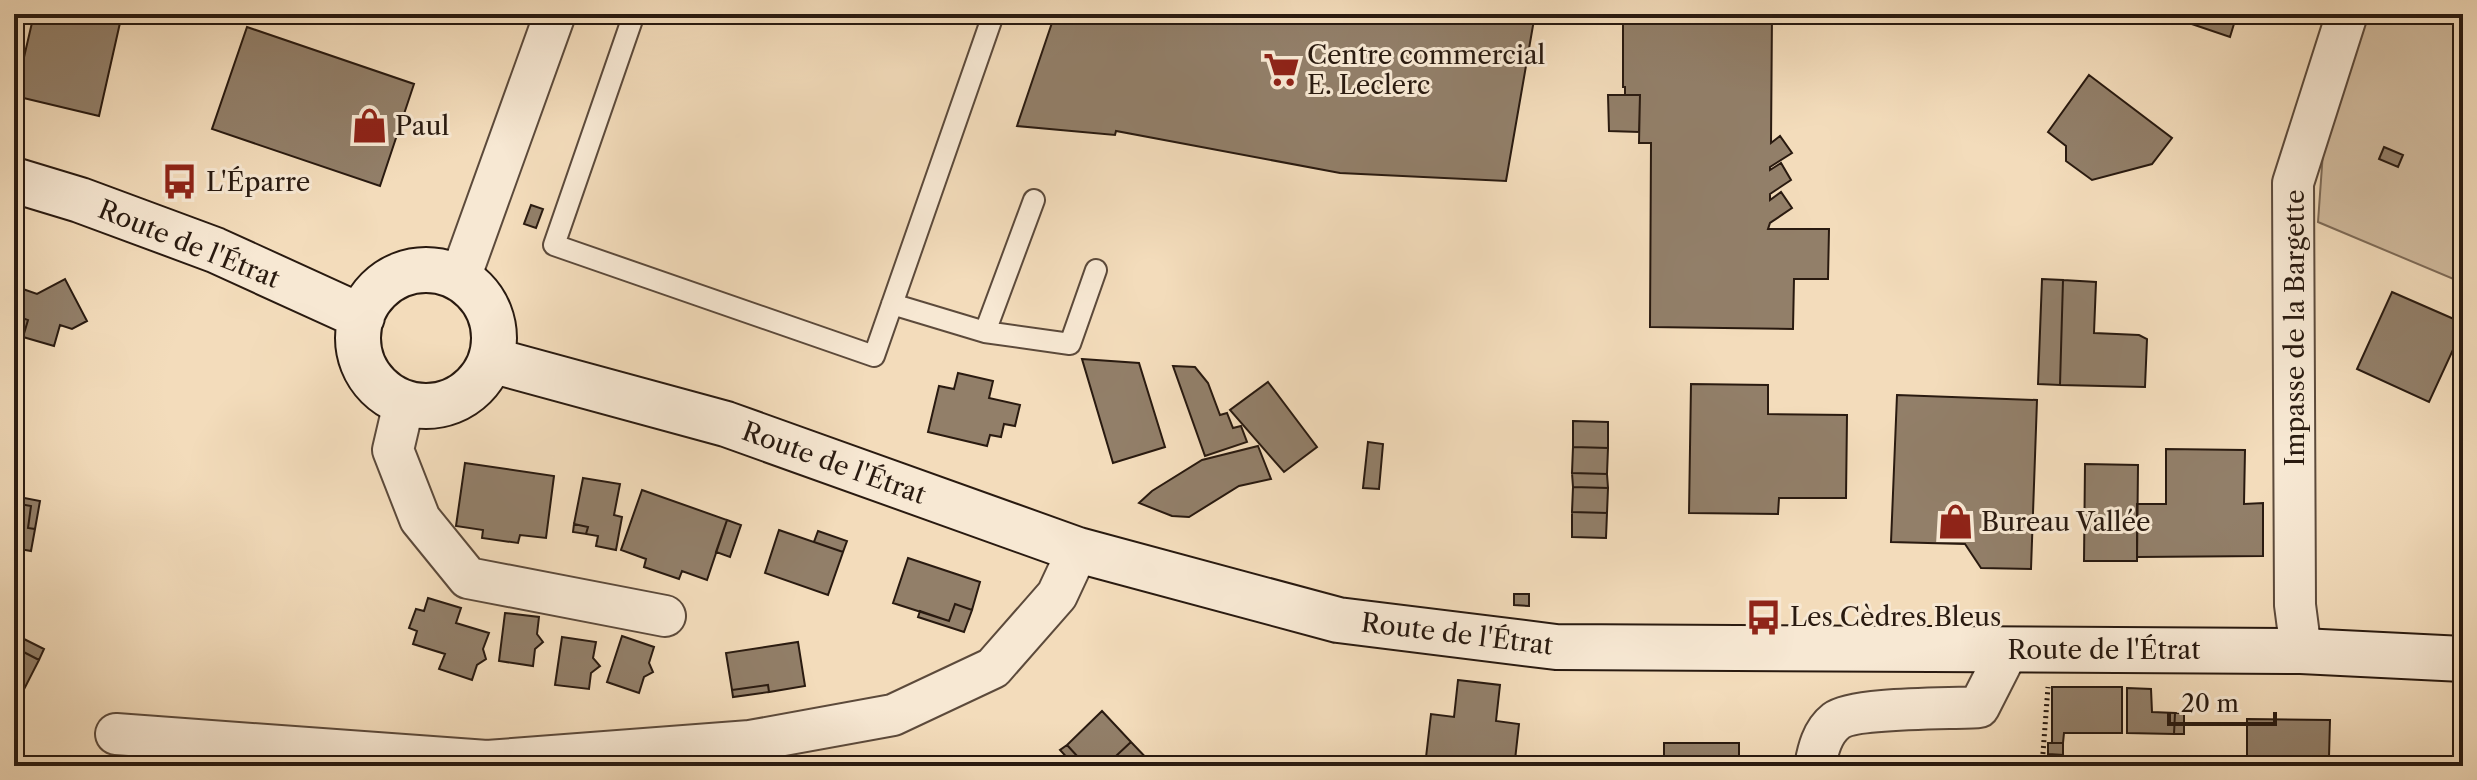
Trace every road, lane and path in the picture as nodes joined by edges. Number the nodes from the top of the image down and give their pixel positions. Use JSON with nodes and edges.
{"nodes":[{"id":1,"x":555,"y":14,"type":"edge"},
{"id":2,"x":634,"y":14,"type":"edge"},
{"id":3,"x":2347,"y":14,"type":"edge"},
{"id":4,"x":989,"y":15,"type":"edge"},
{"id":5,"x":14,"y":180,"type":"edge"},
{"id":6,"x":1034,"y":200,"type":"dead end"},
{"id":7,"x":1096,"y":270,"type":"dead end"},
{"id":8,"x":460,"y":278,"type":"junction"},
{"id":9,"x":892,"y":304,"type":"junction"},
{"id":10,"x":362,"y":317,"type":"junction"},
{"id":11,"x":985,"y":332,"type":"junction"},
{"id":12,"x":491,"y":360,"type":"junction"},
{"id":13,"x":404,"y":403,"type":"junction"},
{"id":14,"x":1078,"y":550,"type":"junction"},
{"id":15,"x":665,"y":616,"type":"dead end"},
{"id":16,"x":2008,"y":650,"type":"junction"},
{"id":17,"x":2051,"y":650,"type":"junction"},
{"id":18,"x":2301,"y":651,"type":"junction"},
{"id":19,"x":2463,"y":659,"type":"edge"},
{"id":20,"x":116,"y":734,"type":"dead end"},
{"id":21,"x":1815,"y":766,"type":"edge"},
{"id":22,"x":2042,"y":766,"type":"edge"}],
"edges":[{"from":1,"to":8,"type":"street"},
{"from":2,"to":9,"type":"lane"},
{"from":3,"to":18,"type":"street","name":"Impasse de la Bargette"},
{"from":4,"to":9,"type":"lane"},
{"from":5,"to":10,"type":"main road","name":"Route de l'Étrat"},
{"from":6,"to":11,"type":"lane"},
{"from":7,"to":11,"type":"lane"},
{"from":8,"to":10,"type":"main road"},
{"from":8,"to":12,"type":"main road"},
{"from":9,"to":11,"type":"lane"},
{"from":10,"to":13,"type":"main road"},
{"from":12,"to":13,"type":"main road"},
{"from":12,"to":14,"type":"main road","name":"Route de l'Étrat"},
{"from":13,"to":15,"type":"street"},
{"from":14,"to":16,"type":"main road","name":"Route de l'Étrat"},
{"from":14,"to":20,"type":"street"},
{"from":16,"to":17,"type":"main road","name":"Route de l'Étrat"},
{"from":16,"to":21,"type":"street"},
{"from":17,"to":18,"type":"main road","name":"Route de l'Étrat"},
{"from":17,"to":22,"type":"path"},
{"from":18,"to":19,"type":"main road","name":"Route de l'Étrat"}]}
